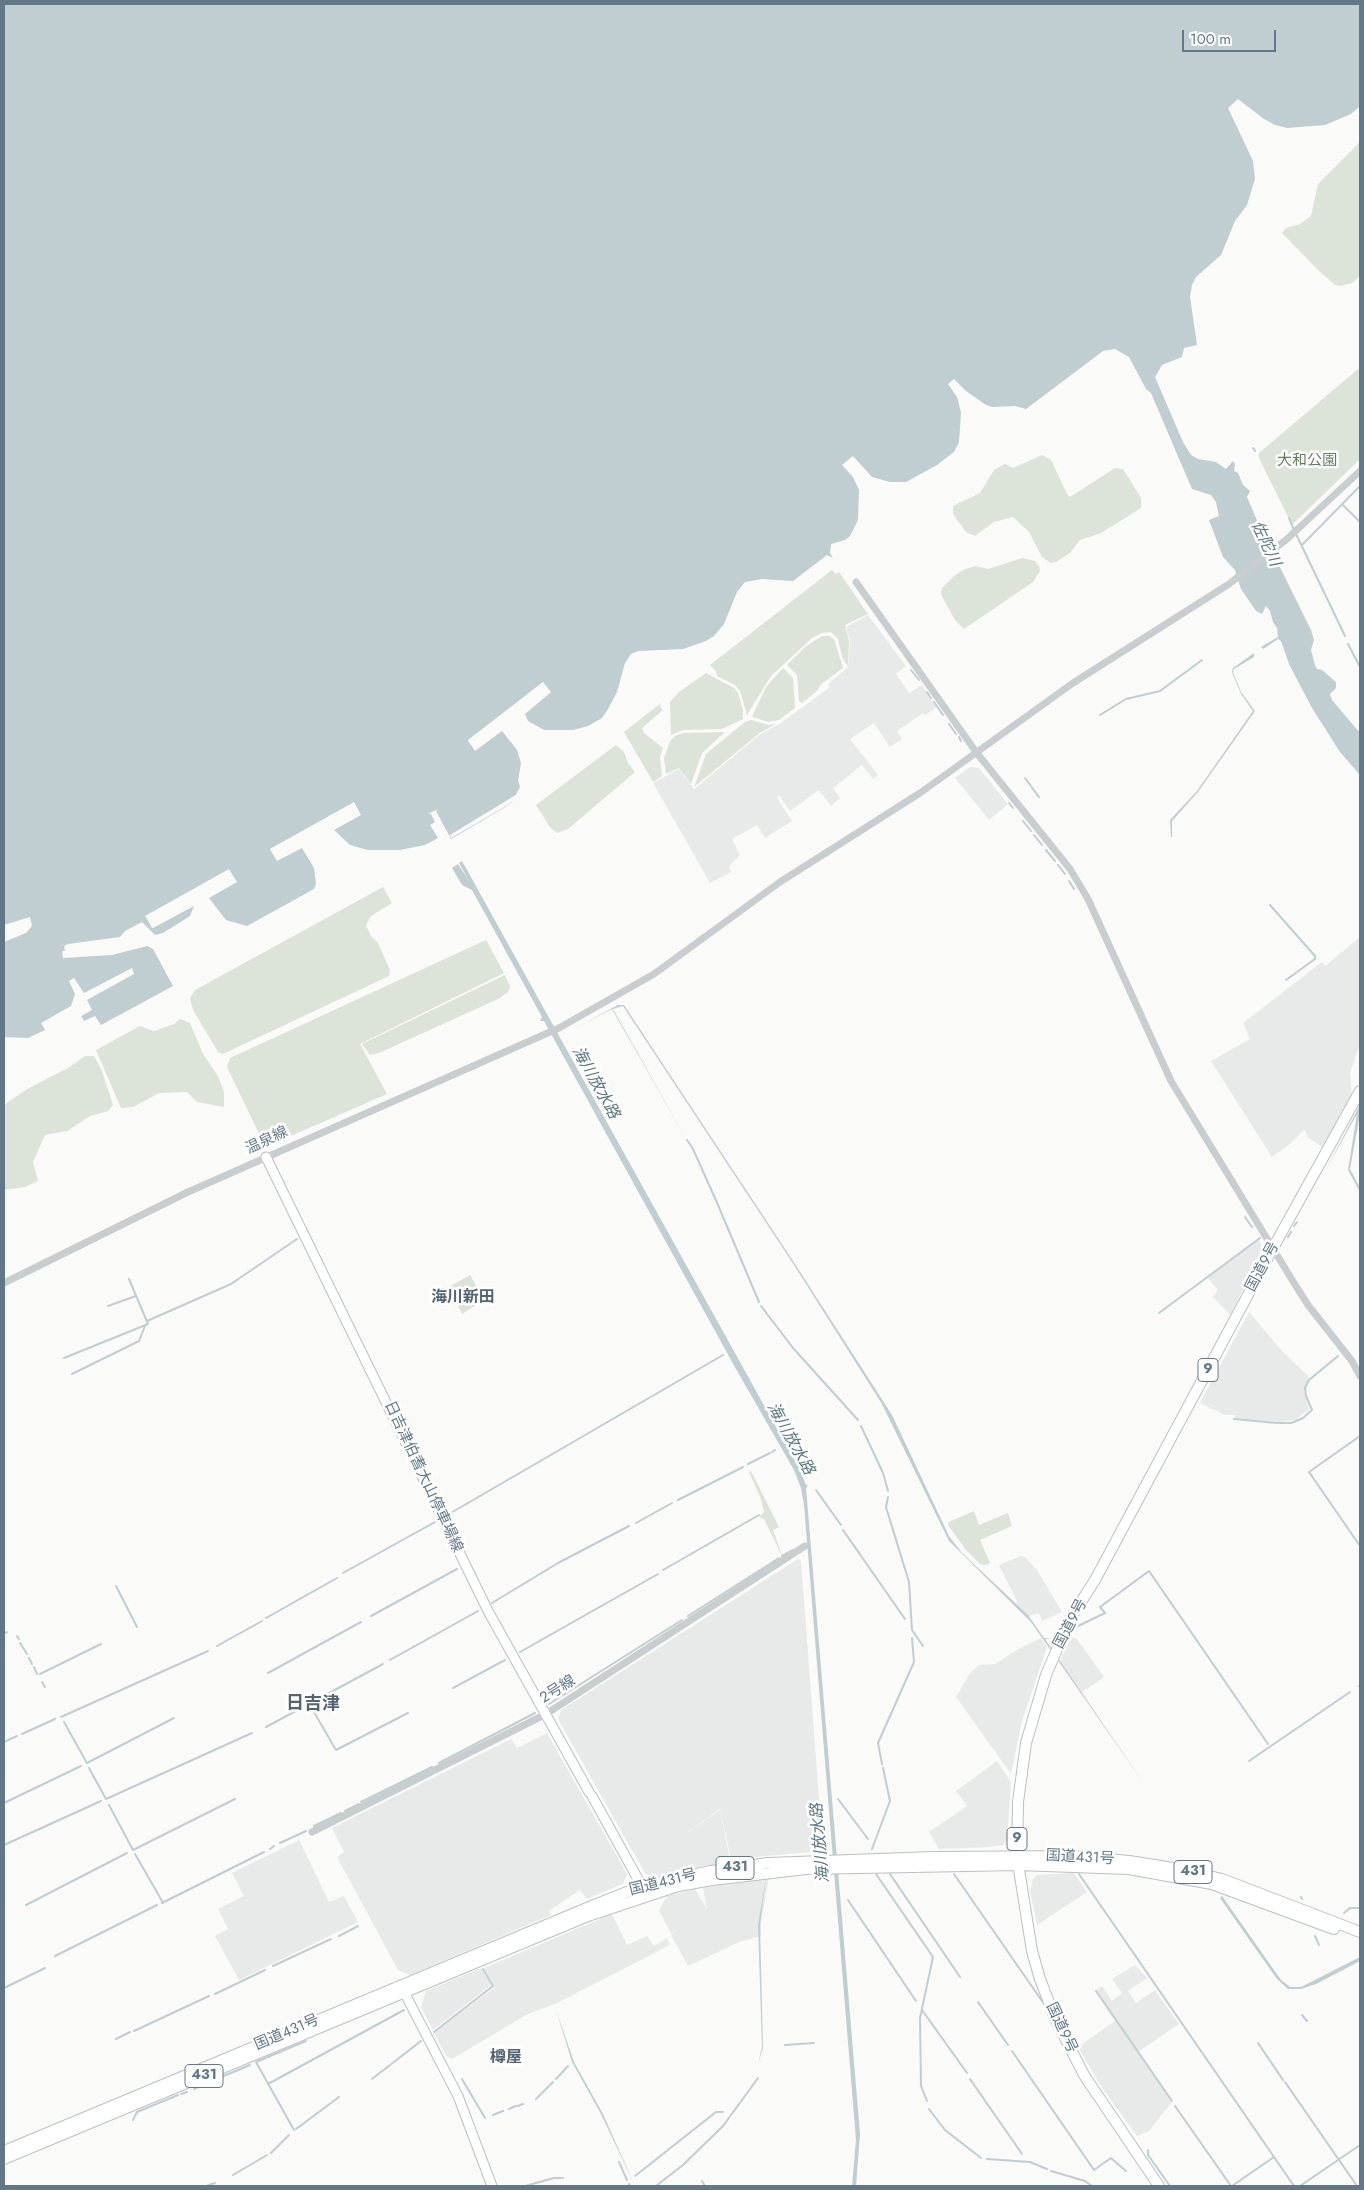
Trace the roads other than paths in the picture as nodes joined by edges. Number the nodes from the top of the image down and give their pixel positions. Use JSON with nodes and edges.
{"nodes":[{"id":1,"x":1360,"y":471,"type":"edge"},
{"id":2,"x":856,"y":582,"type":"dead end"},
{"id":3,"x":976,"y":752,"type":"junction"},
{"id":4,"x":1360,"y":1091,"type":"edge"},
{"id":5,"x":266,"y":1157,"type":"junction"},
{"id":6,"x":1273,"y":1248,"type":"junction"},
{"id":7,"x":4,"y":1283,"type":"edge"},
{"id":8,"x":1360,"y":1376,"type":"edge"},
{"id":9,"x":805,"y":1546,"type":"dead end"},
{"id":10,"x":546,"y":1714,"type":"junction"},
{"id":11,"x":312,"y":1832,"type":"dead end"},
{"id":12,"x":1017,"y":1861,"type":"junction"},
{"id":13,"x":829,"y":1865,"type":"junction"},
{"id":14,"x":642,"y":1886,"type":"junction"},
{"id":15,"x":648,"y":1896,"type":"junction"},
{"id":16,"x":1360,"y":1932,"type":"edge"},
{"id":17,"x":1360,"y":1940,"type":"edge"},
{"id":18,"x":402,"y":1990,"type":"junction"},
{"id":19,"x":4,"y":2151,"type":"edge"},
{"id":20,"x":4,"y":2159,"type":"edge"},
{"id":21,"x":492,"y":2186,"type":"edge"},
{"id":22,"x":1159,"y":2186,"type":"edge"}],
"edges":[{"from":1,"to":3,"type":"street","name":"温泉線"},
{"from":2,"to":3,"type":"street"},
{"from":3,"to":5,"type":"street","name":"温泉線"},
{"from":3,"to":6,"type":"street"},
{"from":4,"to":6,"type":"highway","name":"国道9号","number":"9"},
{"from":5,"to":7,"type":"street","name":"温泉線"},
{"from":5,"to":10,"type":"main road","name":"日吉津伯耆大山停車場線"},
{"from":6,"to":8,"type":"street"},
{"from":6,"to":12,"type":"highway","name":"国道9号","number":"9"},
{"from":9,"to":10,"type":"street","name":"2号線"},
{"from":10,"to":11,"type":"street","name":"2号線"},
{"from":10,"to":14,"type":"main road","name":"日吉津伯耆大山停車場線"},
{"from":12,"to":13,"type":"highway","name":"国道431号","number":"431"},
{"from":12,"to":16,"type":"highway","name":"国道431号","number":"431"},
{"from":12,"to":17,"type":"highway","name":"国道431号","number":"431"},
{"from":12,"to":22,"type":"highway","name":"国道9号","number":"9"},
{"from":13,"to":14,"type":"highway","name":"国道431号","number":"431"},
{"from":13,"to":15,"type":"highway","name":"国道431号","number":"431"},
{"from":14,"to":15,"type":"main road","name":"日吉津伯耆大山停車場線"},
{"from":14,"to":18,"type":"highway","name":"国道431号","number":"431"},
{"from":15,"to":18,"type":"highway","name":"国道431号","number":"431"},
{"from":18,"to":19,"type":"highway","name":"国道431号","number":"431"},
{"from":18,"to":20,"type":"highway","name":"国道431号","number":"431"},
{"from":18,"to":21,"type":"main road"}]}
